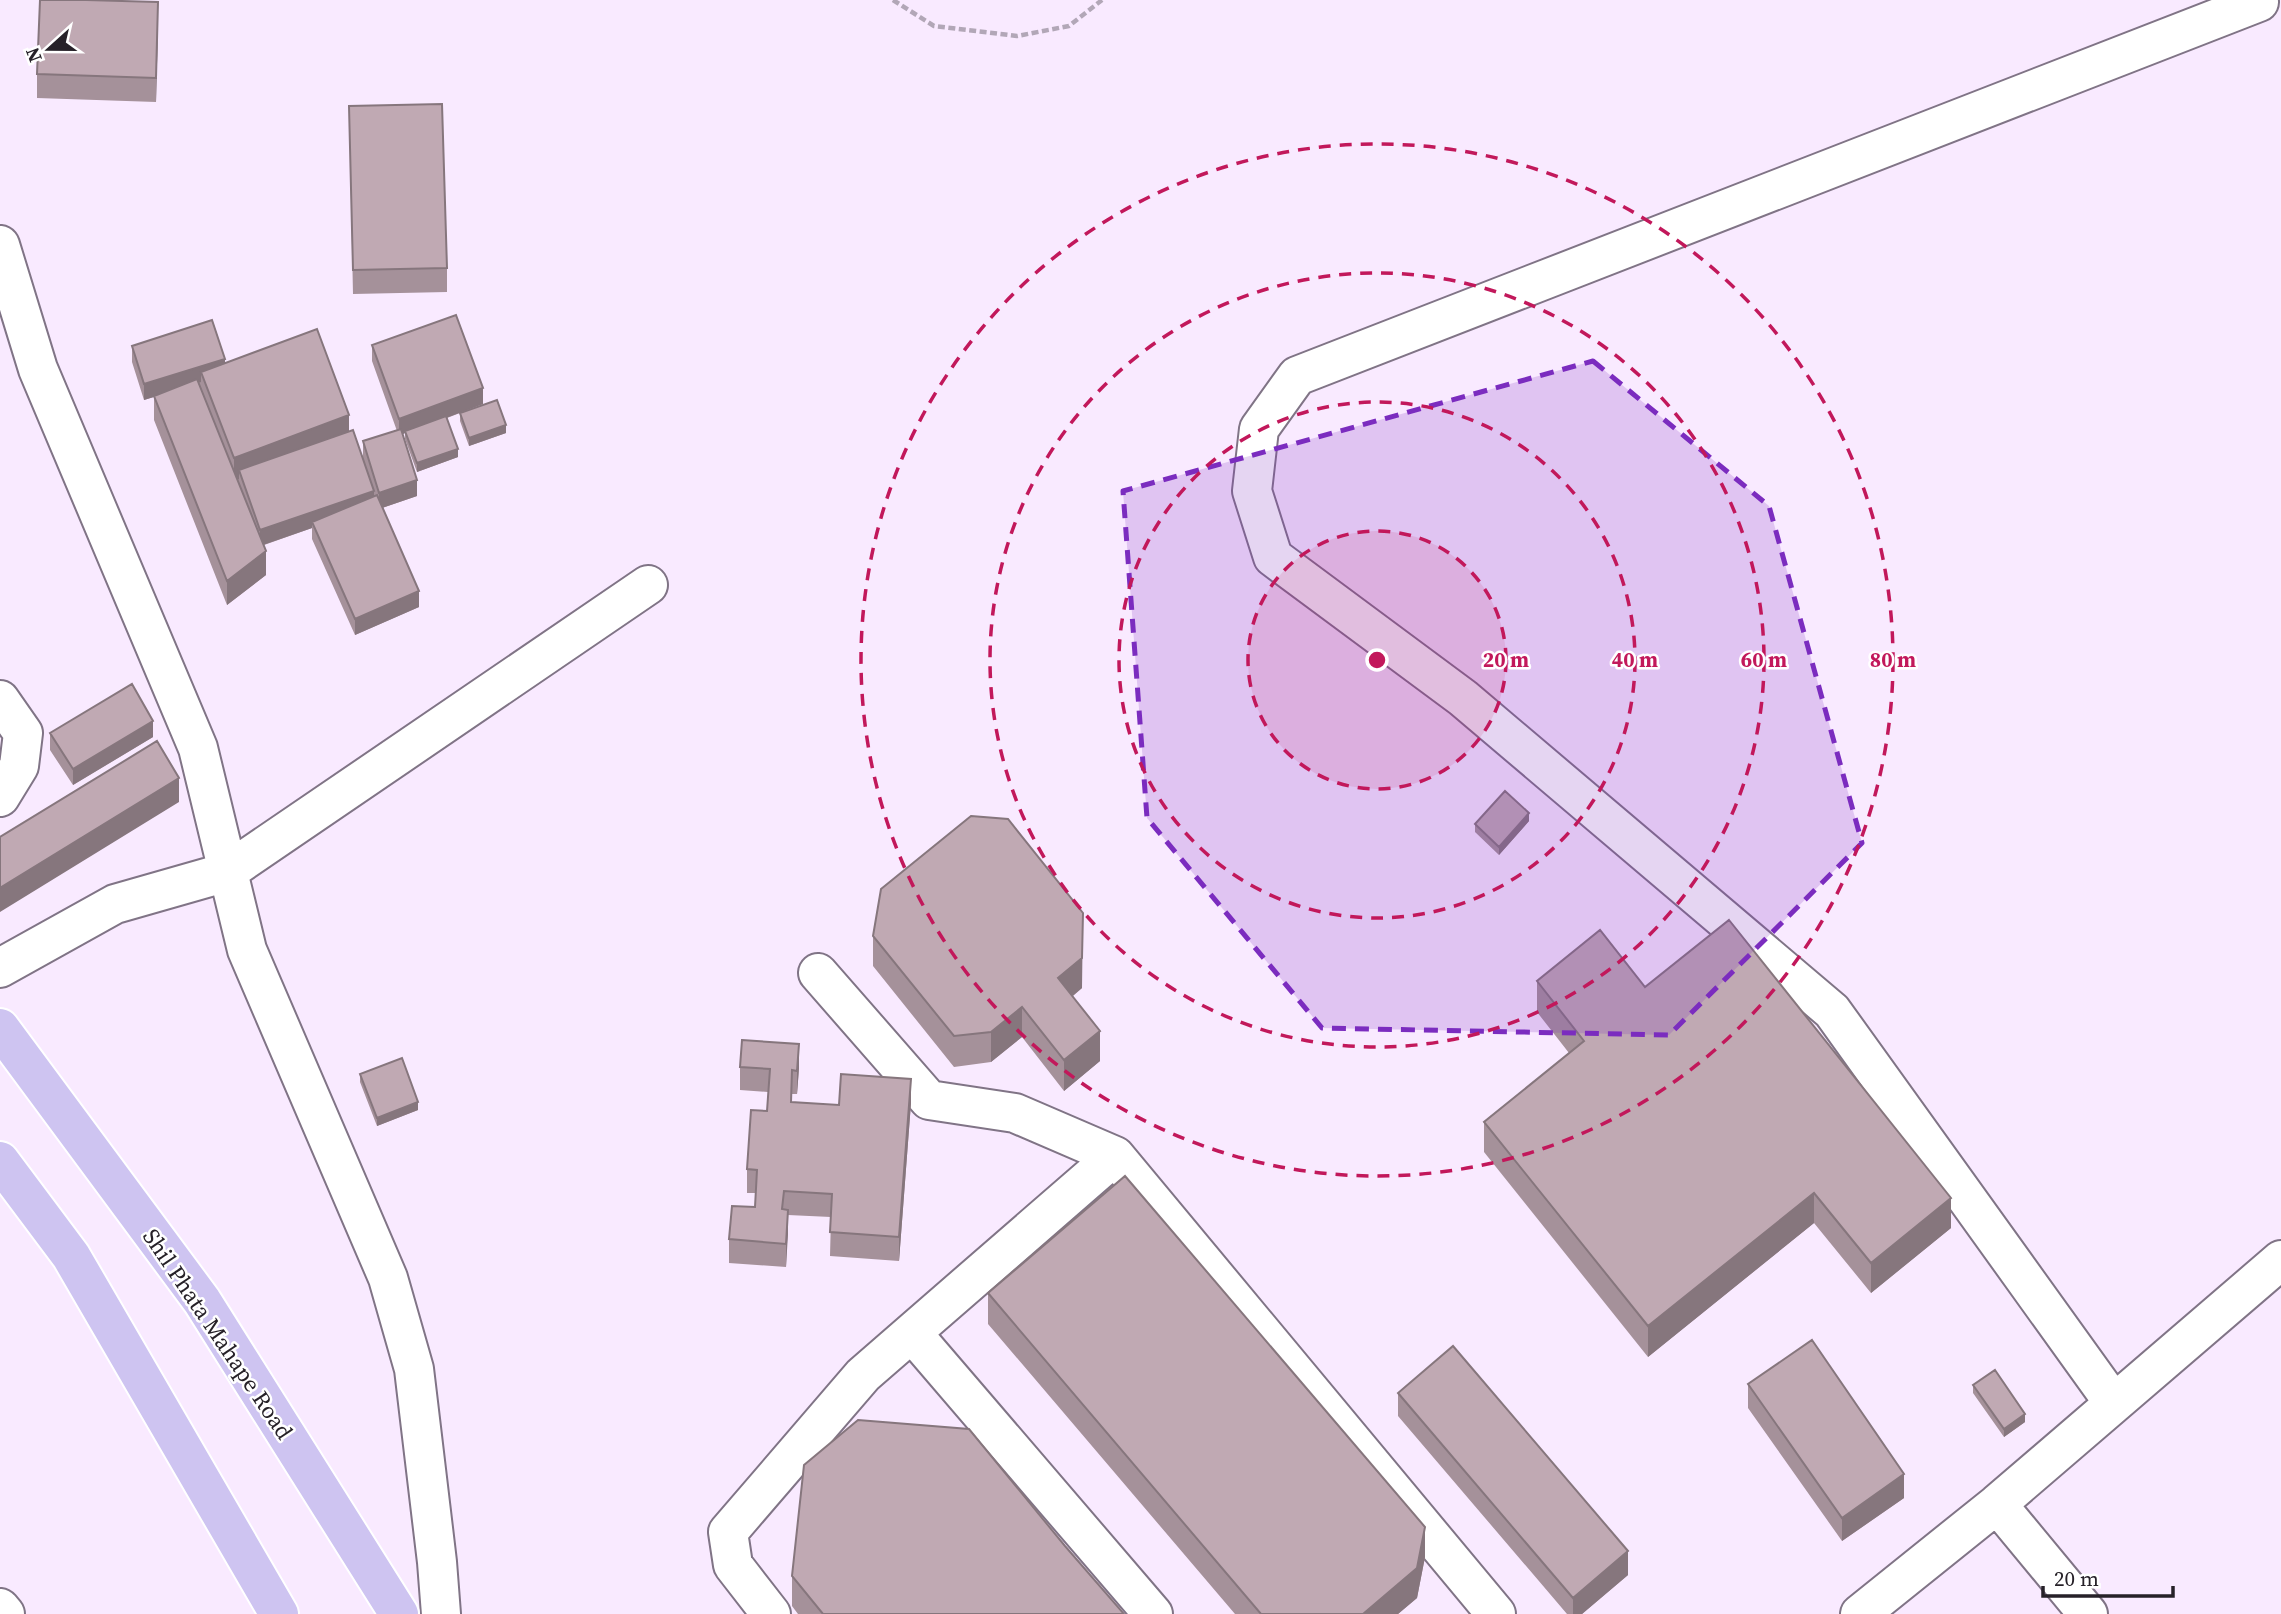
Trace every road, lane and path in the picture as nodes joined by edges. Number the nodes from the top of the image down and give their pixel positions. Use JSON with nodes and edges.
{"nodes":[{"id":1,"x":893,"y":0,"type":"edge"},
{"id":2,"x":1102,"y":0,"type":"edge"},
{"id":3,"x":2259,"y":2,"type":"dead end"},
{"id":4,"x":0,"y":245,"type":"edge"},
{"id":5,"x":648,"y":586,"type":"dead end"},
{"id":6,"x":0,"y":700,"type":"edge"},
{"id":7,"x":0,"y":797,"type":"edge"},
{"id":8,"x":227,"y":872,"type":"junction"},
{"id":9,"x":0,"y":968,"type":"edge"},
{"id":10,"x":818,"y":973,"type":"dead end"},
{"id":11,"x":0,"y":1028,"type":"edge"},
{"id":12,"x":1115,"y":1156,"type":"junction"},
{"id":13,"x":0,"y":1161,"type":"edge"},
{"id":14,"x":2281,"y":1260,"type":"edge"},
{"id":15,"x":912,"y":1333,"type":"junction"},
{"id":16,"x":2113,"y":1402,"type":"junction"},
{"id":17,"x":1997,"y":1504,"type":"junction"},
{"id":18,"x":0,"y":1608,"type":"edge"},
{"id":19,"x":5,"y":1614,"type":"edge"},
{"id":20,"x":279,"y":1614,"type":"edge"},
{"id":21,"x":399,"y":1614,"type":"edge"},
{"id":22,"x":441,"y":1614,"type":"edge"},
{"id":23,"x":771,"y":1614,"type":"edge"},
{"id":24,"x":1153,"y":1614,"type":"edge"},
{"id":25,"x":1496,"y":1614,"type":"edge"},
{"id":26,"x":1860,"y":1614,"type":"edge"},
{"id":27,"x":2088,"y":1614,"type":"edge"}],
"edges":[{"from":1,"to":2,"type":"path"},
{"from":3,"to":16,"type":"street"},
{"from":4,"to":8,"type":"street"},
{"from":5,"to":8,"type":"street"},
{"from":6,"to":7,"type":"street"},
{"from":8,"to":9,"type":"street"},
{"from":8,"to":22,"type":"street"},
{"from":10,"to":12,"type":"street"},
{"from":11,"to":21,"type":"main road","name":"Shil Phata Mahape Road"},
{"from":12,"to":15,"type":"street"},
{"from":12,"to":25,"type":"street"},
{"from":13,"to":20,"type":"main road"},
{"from":14,"to":16,"type":"street"},
{"from":15,"to":23,"type":"street"},
{"from":15,"to":24,"type":"street"},
{"from":16,"to":17,"type":"street"},
{"from":17,"to":26,"type":"street"},
{"from":17,"to":27,"type":"street"},
{"from":18,"to":19,"type":"street"}]}
